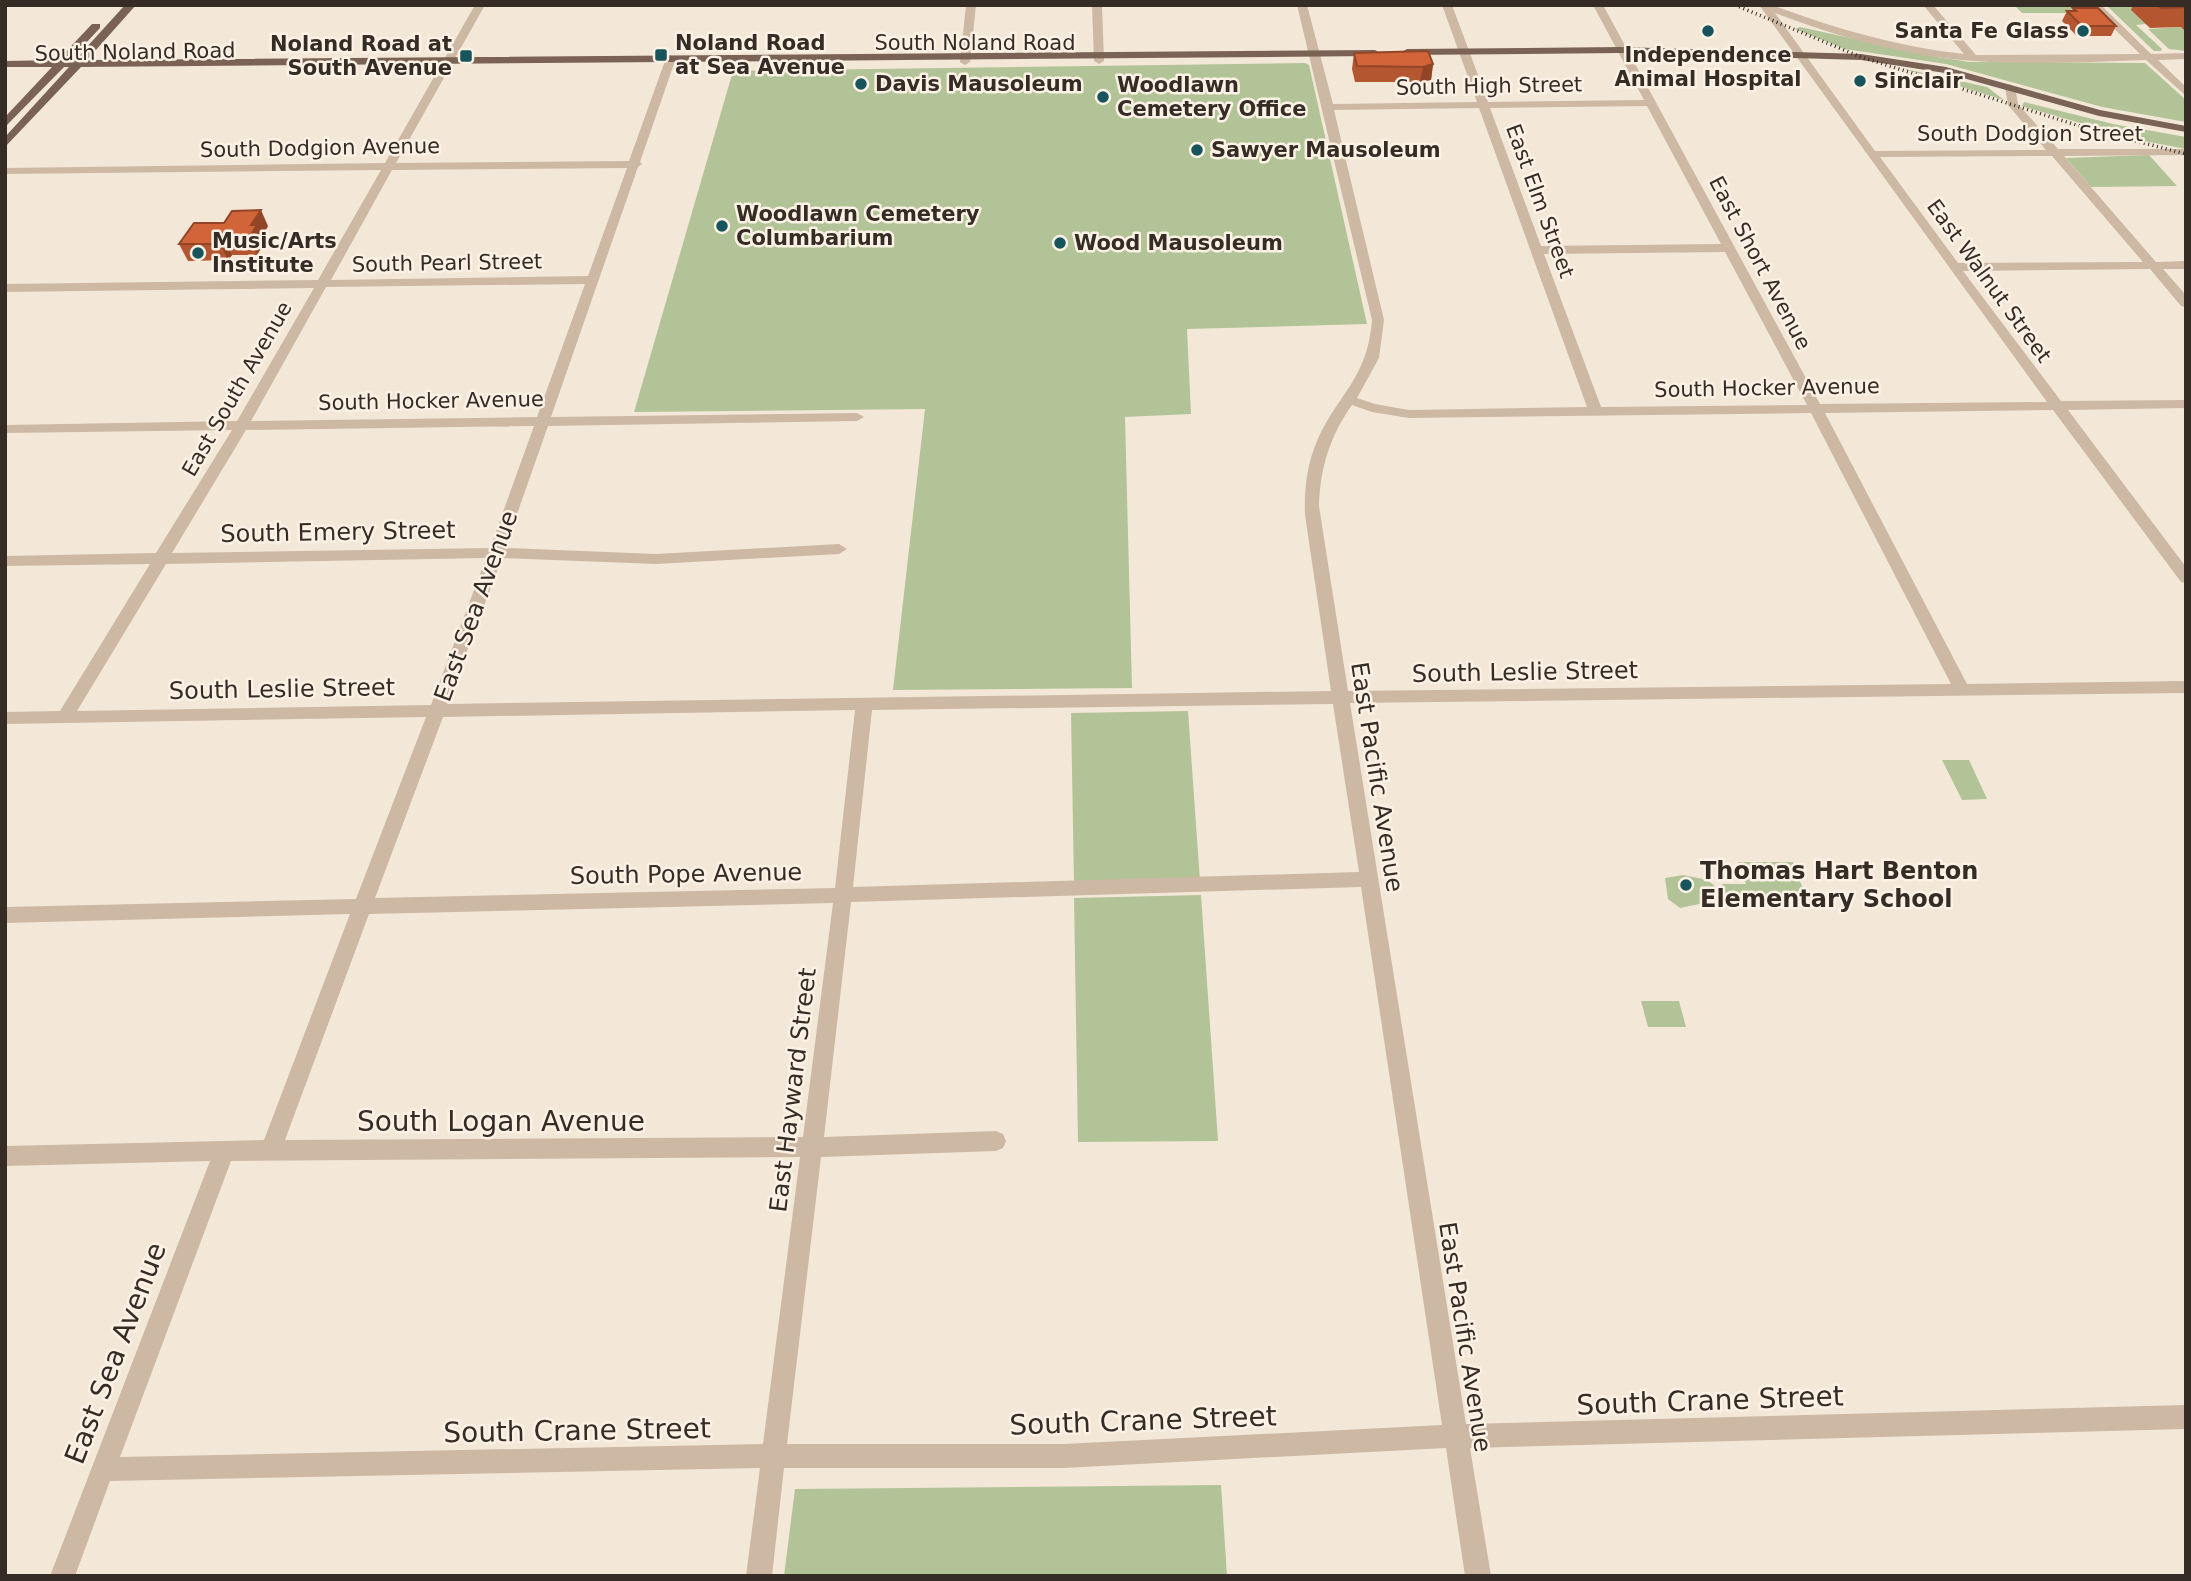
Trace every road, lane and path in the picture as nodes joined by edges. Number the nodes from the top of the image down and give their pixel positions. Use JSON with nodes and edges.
{"nodes":[{"id":1,"x":115,"y":5,"type":"edge"},
{"id":2,"x":131,"y":5,"type":"edge"},
{"id":3,"x":480,"y":5,"type":"edge"},
{"id":4,"x":971,"y":5,"type":"edge"},
{"id":5,"x":1097,"y":5,"type":"edge"},
{"id":6,"x":1302,"y":5,"type":"edge"},
{"id":7,"x":1447,"y":5,"type":"edge"},
{"id":8,"x":1598,"y":5,"type":"edge"},
{"id":9,"x":1928,"y":5,"type":"edge"},
{"id":10,"x":2095,"y":5,"type":"edge"},
{"id":11,"x":1765,"y":6,"type":"edge"},
{"id":12,"x":1817,"y":25,"type":"junction"},
{"id":13,"x":1784,"y":34,"type":"junction"},
{"id":14,"x":1621,"y":50,"type":"junction"},
{"id":15,"x":1465,"y":51,"type":"junction"},
{"id":16,"x":1315,"y":54,"type":"junction"},
{"id":17,"x":1798,"y":54,"type":"junction"},
{"id":18,"x":2186,"y":56,"type":"edge"},
{"id":19,"x":1099,"y":57,"type":"junction"},
{"id":20,"x":2148,"y":57,"type":"junction"},
{"id":21,"x":966,"y":58,"type":"junction"},
{"id":22,"x":1973,"y":58,"type":"junction"},
{"id":23,"x":670,"y":62,"type":"junction"},
{"id":24,"x":61,"y":63,"type":"junction"},
{"id":25,"x":5,"y":64,"type":"edge"},
{"id":26,"x":445,"y":64,"type":"junction"},
{"id":27,"x":74,"y":68,"type":"junction"},
{"id":28,"x":53,"y":73,"type":"junction"},
{"id":29,"x":5,"y":74,"type":"edge"},
{"id":30,"x":2010,"y":87,"type":"junction"},
{"id":31,"x":2186,"y":93,"type":"edge"},
{"id":32,"x":1651,"y":103,"type":"junction"},
{"id":33,"x":1485,"y":105,"type":"junction"},
{"id":34,"x":1328,"y":107,"type":"junction"},
{"id":35,"x":5,"y":124,"type":"edge"},
{"id":36,"x":2186,"y":128,"type":"edge"},
{"id":37,"x":5,"y":144,"type":"edge"},
{"id":38,"x":2186,"y":152,"type":"edge"},
{"id":39,"x":1874,"y":154,"type":"junction"},
{"id":40,"x":2056,"y":154,"type":"junction"},
{"id":41,"x":636,"y":164,"type":"junction"},
{"id":42,"x":388,"y":167,"type":"junction"},
{"id":43,"x":5,"y":171,"type":"edge"},
{"id":44,"x":1727,"y":248,"type":"junction"},
{"id":45,"x":1537,"y":250,"type":"junction"},
{"id":46,"x":2153,"y":265,"type":"junction"},
{"id":47,"x":2186,"y":265,"type":"edge"},
{"id":48,"x":1954,"y":267,"type":"junction"},
{"id":49,"x":594,"y":281,"type":"junction"},
{"id":50,"x":322,"y":283,"type":"junction"},
{"id":51,"x":5,"y":288,"type":"edge"},
{"id":52,"x":2186,"y":303,"type":"edge"},
{"id":53,"x":1351,"y":400,"type":"junction"},
{"id":54,"x":2186,"y":404,"type":"edge"},
{"id":55,"x":2057,"y":406,"type":"junction"},
{"id":56,"x":1814,"y":408,"type":"junction"},
{"id":57,"x":1595,"y":411,"type":"junction"},
{"id":58,"x":857,"y":418,"type":"dead end"},
{"id":59,"x":544,"y":421,"type":"junction"},
{"id":60,"x":242,"y":425,"type":"junction"},
{"id":61,"x":5,"y":429,"type":"edge"},
{"id":62,"x":839,"y":549,"type":"dead end"},
{"id":63,"x":496,"y":553,"type":"junction"},
{"id":64,"x":162,"y":558,"type":"junction"},
{"id":65,"x":5,"y":561,"type":"edge"},
{"id":66,"x":2186,"y":578,"type":"edge"},
{"id":67,"x":2186,"y":687,"type":"edge"},
{"id":68,"x":1962,"y":690,"type":"junction"},
{"id":69,"x":1340,"y":699,"type":"junction"},
{"id":70,"x":864,"y":705,"type":"junction"},
{"id":71,"x":437,"y":711,"type":"junction"},
{"id":72,"x":65,"y":717,"type":"junction"},
{"id":73,"x":5,"y":718,"type":"edge"},
{"id":74,"x":1368,"y":879,"type":"junction"},
{"id":75,"x":843,"y":895,"type":"junction"},
{"id":76,"x":363,"y":906,"type":"junction"},
{"id":77,"x":5,"y":915,"type":"edge"},
{"id":78,"x":996,"y":1141,"type":"dead end"},
{"id":79,"x":813,"y":1147,"type":"junction"},
{"id":80,"x":271,"y":1150,"type":"junction"},
{"id":81,"x":224,"y":1151,"type":"junction"},
{"id":82,"x":5,"y":1156,"type":"edge"},
{"id":83,"x":2186,"y":1417,"type":"edge"},
{"id":84,"x":1455,"y":1436,"type":"junction"},
{"id":85,"x":774,"y":1456,"type":"junction"},
{"id":86,"x":103,"y":1469,"type":"junction"},
{"id":87,"x":62,"y":1576,"type":"edge"},
{"id":88,"x":759,"y":1576,"type":"edge"},
{"id":89,"x":1478,"y":1576,"type":"edge"}],
"edges":[{"from":1,"to":24,"type":"main road"},
{"from":2,"to":27,"type":"main road"},
{"from":3,"to":26,"type":"street","name":"East South Avenue"},
{"from":4,"to":21,"type":"street"},
{"from":5,"to":19,"type":"street"},
{"from":6,"to":16,"type":"street","name":"East Pacific Avenue"},
{"from":7,"to":15,"type":"street","name":"East Elm Street"},
{"from":8,"to":14,"type":"street","name":"East Short Avenue"},
{"from":9,"to":22,"type":"street"},
{"from":10,"to":20,"type":"street"},
{"from":11,"to":12,"type":"street"},
{"from":11,"to":13,"type":"street","name":"East Walnut Street"},
{"from":12,"to":13,"type":"street"},
{"from":12,"to":22,"type":"street"},
{"from":13,"to":17,"type":"street","name":"East Walnut Street"},
{"from":14,"to":15,"type":"main road","name":"South Noland Road"},
{"from":14,"to":17,"type":"main road","name":"South Noland Road"},
{"from":14,"to":32,"type":"street","name":"East Short Avenue"},
{"from":15,"to":16,"type":"main road","name":"South Noland Road"},
{"from":15,"to":33,"type":"street","name":"East Elm Street"},
{"from":16,"to":19,"type":"main road","name":"South Noland Road"},
{"from":16,"to":34,"type":"street","name":"East Pacific Avenue"},
{"from":17,"to":30,"type":"main road","name":"South Noland Road"},
{"from":17,"to":39,"type":"street","name":"East Walnut Street"},
{"from":18,"to":20,"type":"street"},
{"from":19,"to":21,"type":"main road","name":"South Noland Road"},
{"from":20,"to":22,"type":"street"},
{"from":20,"to":31,"type":"street"},
{"from":21,"to":23,"type":"main road","name":"South Noland Road"},
{"from":23,"to":26,"type":"main road","name":"South Noland Road"},
{"from":23,"to":41,"type":"street","name":"East Sea Avenue"},
{"from":24,"to":25,"type":"main road","name":"South Noland Road"},
{"from":24,"to":27,"type":"main road","name":"South Noland Road"},
{"from":24,"to":28,"type":"main road"},
{"from":26,"to":27,"type":"main road","name":"South Noland Road"},
{"from":26,"to":42,"type":"street","name":"East South Avenue"},
{"from":27,"to":28,"type":"main road","name":"South Noland Road"},
{"from":27,"to":37,"type":"main road"},
{"from":28,"to":29,"type":"main road","name":"South Noland Road"},
{"from":28,"to":35,"type":"main road"},
{"from":30,"to":36,"type":"main road","name":"South Noland Road"},
{"from":30,"to":40,"type":"street"},
{"from":32,"to":33,"type":"street","name":"South High Street"},
{"from":32,"to":44,"type":"street","name":"East Short Avenue"},
{"from":33,"to":34,"type":"street","name":"South High Street"},
{"from":33,"to":45,"type":"street","name":"East Elm Street"},
{"from":34,"to":53,"type":"street","name":"East Pacific Avenue"},
{"from":38,"to":40,"type":"street","name":"South Dodgion Street"},
{"from":39,"to":40,"type":"street","name":"South Dodgion Street"},
{"from":39,"to":48,"type":"street","name":"East Walnut Street"},
{"from":40,"to":46,"type":"street"},
{"from":41,"to":42,"type":"street","name":"South Dodgion Avenue"},
{"from":41,"to":49,"type":"street","name":"East Sea Avenue"},
{"from":42,"to":43,"type":"street","name":"South Dodgion Avenue"},
{"from":42,"to":50,"type":"street","name":"East South Avenue"},
{"from":44,"to":45,"type":"street"},
{"from":44,"to":56,"type":"street","name":"East Short Avenue"},
{"from":45,"to":57,"type":"street","name":"East Elm Street"},
{"from":46,"to":47,"type":"street"},
{"from":46,"to":48,"type":"street"},
{"from":46,"to":52,"type":"street"},
{"from":48,"to":55,"type":"street","name":"East Walnut Street"},
{"from":49,"to":50,"type":"street","name":"South Pearl Street"},
{"from":49,"to":59,"type":"street","name":"East Sea Avenue"},
{"from":50,"to":51,"type":"street","name":"South Pearl Street"},
{"from":50,"to":60,"type":"street","name":"East South Avenue"},
{"from":53,"to":57,"type":"street","name":"South Hocker Avenue"},
{"from":53,"to":69,"type":"street","name":"East Pacific Avenue"},
{"from":54,"to":55,"type":"street","name":"South Hocker Avenue"},
{"from":55,"to":56,"type":"street","name":"South Hocker Avenue"},
{"from":55,"to":66,"type":"street","name":"East Walnut Street"},
{"from":56,"to":57,"type":"street","name":"South Hocker Avenue"},
{"from":56,"to":68,"type":"street","name":"East Short Avenue"},
{"from":58,"to":59,"type":"street","name":"South Hocker Avenue"},
{"from":59,"to":60,"type":"street","name":"South Hocker Avenue"},
{"from":59,"to":63,"type":"street","name":"East Sea Avenue"},
{"from":60,"to":61,"type":"street","name":"South Hocker Avenue"},
{"from":60,"to":64,"type":"street","name":"East South Avenue"},
{"from":62,"to":63,"type":"street","name":"South Emery Street"},
{"from":63,"to":64,"type":"street","name":"South Emery Street"},
{"from":63,"to":71,"type":"street","name":"East Sea Avenue"},
{"from":64,"to":65,"type":"street","name":"South Emery Street"},
{"from":64,"to":72,"type":"street","name":"East South Avenue"},
{"from":67,"to":68,"type":"street","name":"South Leslie Street"},
{"from":68,"to":69,"type":"street","name":"South Leslie Street"},
{"from":69,"to":70,"type":"street","name":"South Leslie Street"},
{"from":69,"to":74,"type":"street","name":"East Pacific Avenue"},
{"from":70,"to":71,"type":"street","name":"South Leslie Street"},
{"from":70,"to":75,"type":"street","name":"East Hayward Street"},
{"from":71,"to":72,"type":"street","name":"South Leslie Street"},
{"from":71,"to":76,"type":"street","name":"East Sea Avenue"},
{"from":72,"to":73,"type":"street","name":"South Leslie Street"},
{"from":74,"to":75,"type":"street","name":"South Pope Avenue"},
{"from":74,"to":84,"type":"street","name":"East Pacific Avenue"},
{"from":75,"to":76,"type":"street","name":"South Pope Avenue"},
{"from":75,"to":79,"type":"street","name":"East Hayward Street"},
{"from":76,"to":77,"type":"street","name":"South Pope Avenue"},
{"from":76,"to":80,"type":"street","name":"East Sea Avenue"},
{"from":78,"to":79,"type":"street","name":"South Logan Avenue"},
{"from":79,"to":80,"type":"street","name":"South Logan Avenue"},
{"from":79,"to":85,"type":"street","name":"East Hayward Street"},
{"from":80,"to":81,"type":"street","name":"South Logan Avenue"},
{"from":81,"to":82,"type":"street","name":"South Logan Avenue"},
{"from":81,"to":86,"type":"street","name":"East Sea Avenue"},
{"from":83,"to":84,"type":"street","name":"South Crane Street"},
{"from":84,"to":85,"type":"street","name":"South Crane Street"},
{"from":84,"to":89,"type":"street","name":"East Pacific Avenue"},
{"from":85,"to":86,"type":"street","name":"South Crane Street"},
{"from":85,"to":88,"type":"street","name":"East Hayward Street"},
{"from":86,"to":87,"type":"street","name":"East Sea Avenue"}]}
